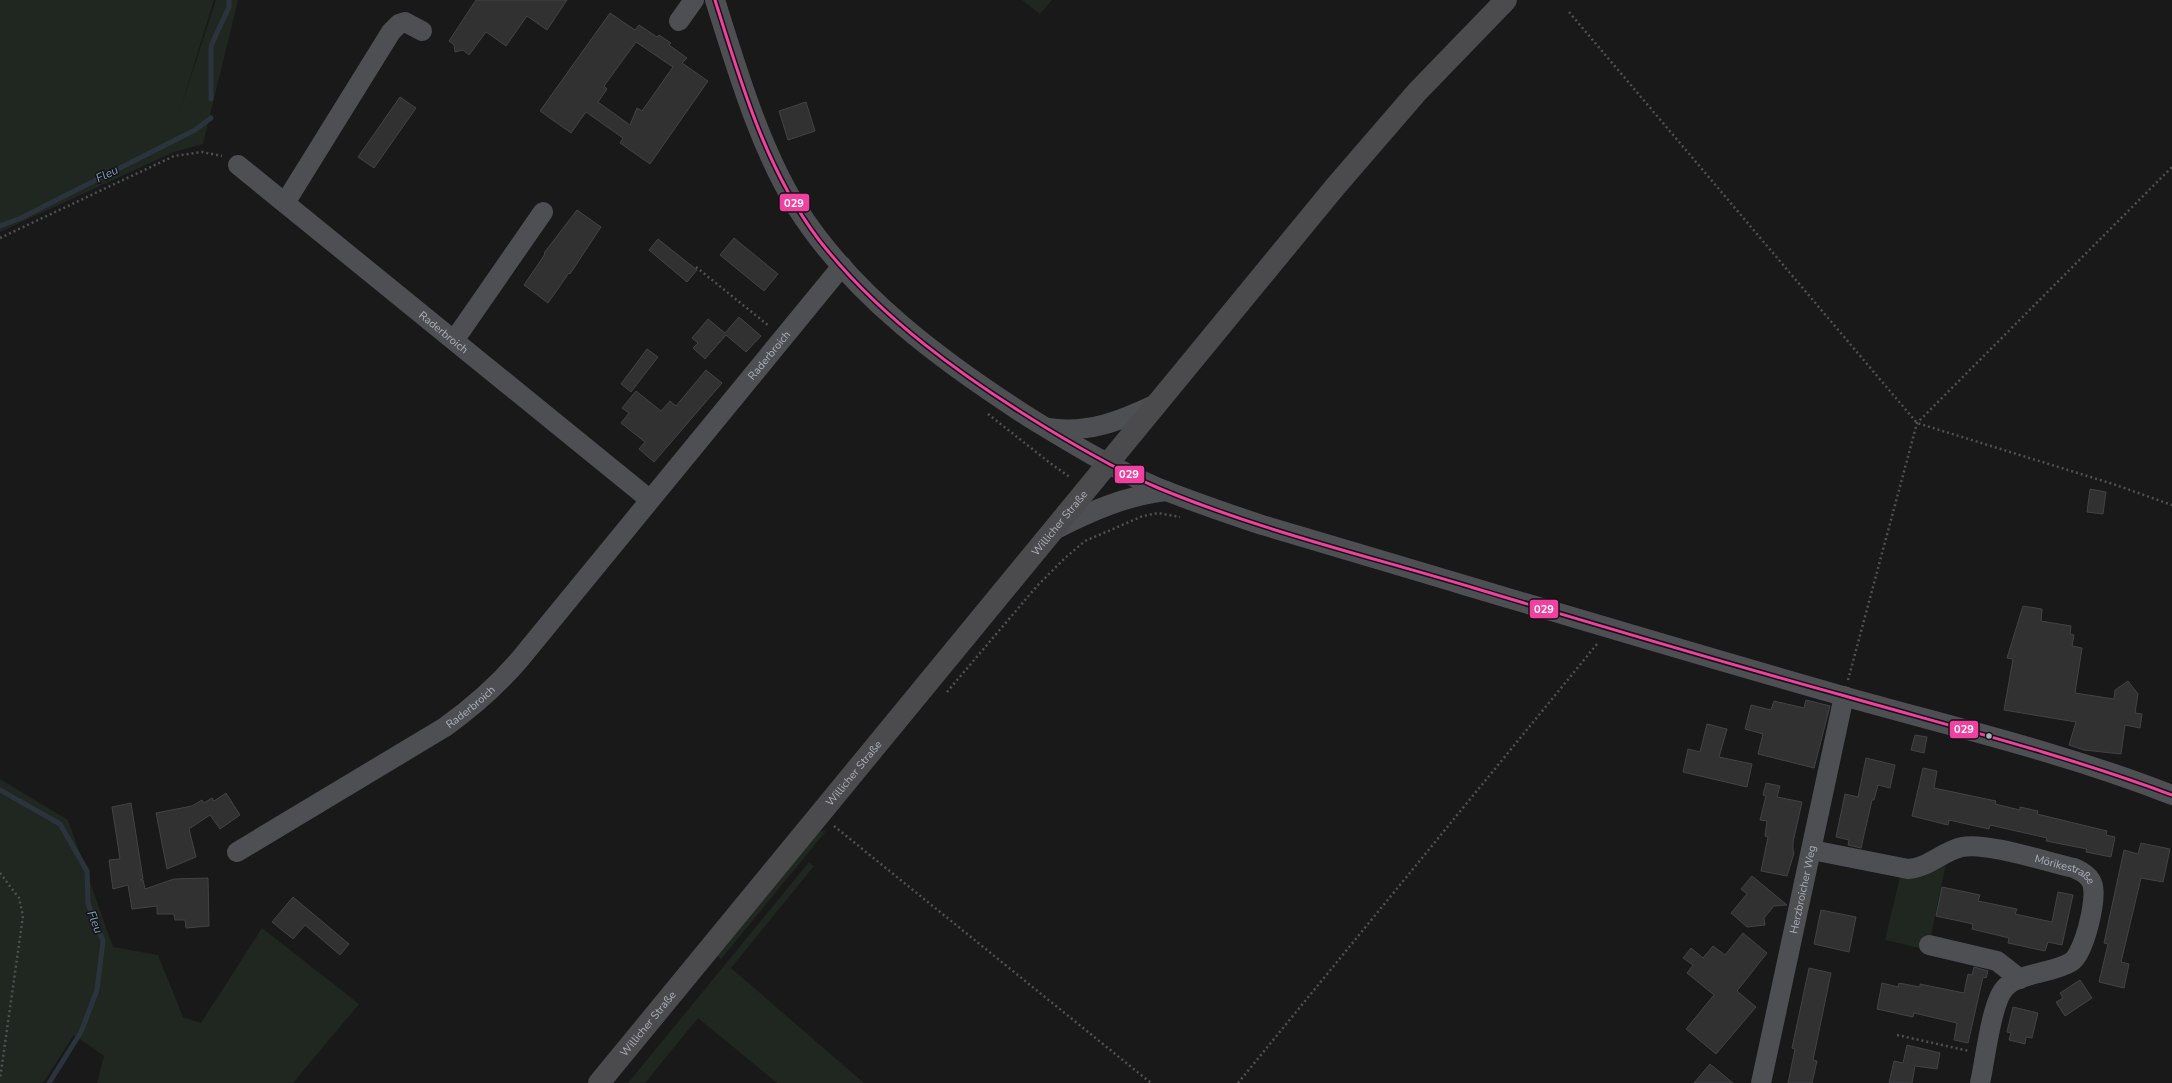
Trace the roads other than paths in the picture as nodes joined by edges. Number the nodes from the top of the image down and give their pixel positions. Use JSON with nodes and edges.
{"nodes":[{"id":1,"x":694,"y":0,"type":"edge"},
{"id":2,"x":715,"y":0,"type":"edge"},
{"id":3,"x":1506,"y":0,"type":"edge"},
{"id":4,"x":679,"y":22,"type":"dead end"},
{"id":5,"x":422,"y":31,"type":"dead end"},
{"id":6,"x":238,"y":165,"type":"road end"},
{"id":7,"x":285,"y":203,"type":"junction"},
{"id":8,"x":543,"y":212,"type":"dead end"},
{"id":9,"x":842,"y":266,"type":"junction"},
{"id":10,"x":455,"y":339,"type":"junction"},
{"id":11,"x":1156,"y":404,"type":"junction"},
{"id":12,"x":1047,"y":428,"type":"junction"},
{"id":13,"x":1107,"y":463,"type":"junction"},
{"id":14,"x":1166,"y":491,"type":"junction"},
{"id":15,"x":649,"y":499,"type":"junction"},
{"id":16,"x":1051,"y":532,"type":"junction"},
{"id":17,"x":1844,"y":696,"type":"junction"},
{"id":18,"x":2172,"y":795,"type":"edge"},
{"id":19,"x":1812,"y":850,"type":"junction"},
{"id":20,"x":237,"y":852,"type":"dead end"},
{"id":21,"x":1929,"y":946,"type":"dead end"},
{"id":22,"x":2020,"y":979,"type":"junction"},
{"id":23,"x":599,"y":1083,"type":"edge"},
{"id":24,"x":1760,"y":1083,"type":"edge"},
{"id":25,"x":1980,"y":1083,"type":"edge"}],
"edges":[{"from":1,"to":4,"type":"street"},
{"from":2,"to":9,"type":"street"},
{"from":3,"to":11,"type":"main road","name":"Willicher Straße"},
{"from":5,"to":7,"type":"street"},
{"from":6,"to":7,"type":"street","name":"Raderbroich"},
{"from":7,"to":10,"type":"street","name":"Raderbroich"},
{"from":8,"to":10,"type":"street"},
{"from":9,"to":12,"type":"street"},
{"from":9,"to":15,"type":"street","name":"Raderbroich"},
{"from":10,"to":15,"type":"street","name":"Raderbroich"},
{"from":11,"to":12,"type":"street"},
{"from":11,"to":13,"type":"main road","name":"Willicher Straße"},
{"from":12,"to":13,"type":"street"},
{"from":13,"to":14,"type":"street"},
{"from":13,"to":16,"type":"main road","name":"Willicher Straße"},
{"from":14,"to":16,"type":"street"},
{"from":14,"to":17,"type":"street"},
{"from":15,"to":20,"type":"street","name":"Raderbroich"},
{"from":16,"to":23,"type":"main road","name":"Willicher Straße"},
{"from":17,"to":18,"type":"street"},
{"from":17,"to":19,"type":"street","name":"Herzbroicher Weg"},
{"from":19,"to":22,"type":"street","name":"Mörikestraße"},
{"from":19,"to":24,"type":"street","name":"Herzbroicher Weg"},
{"from":21,"to":22,"type":"street"},
{"from":22,"to":25,"type":"street","name":"Mörikestraße"}]}
